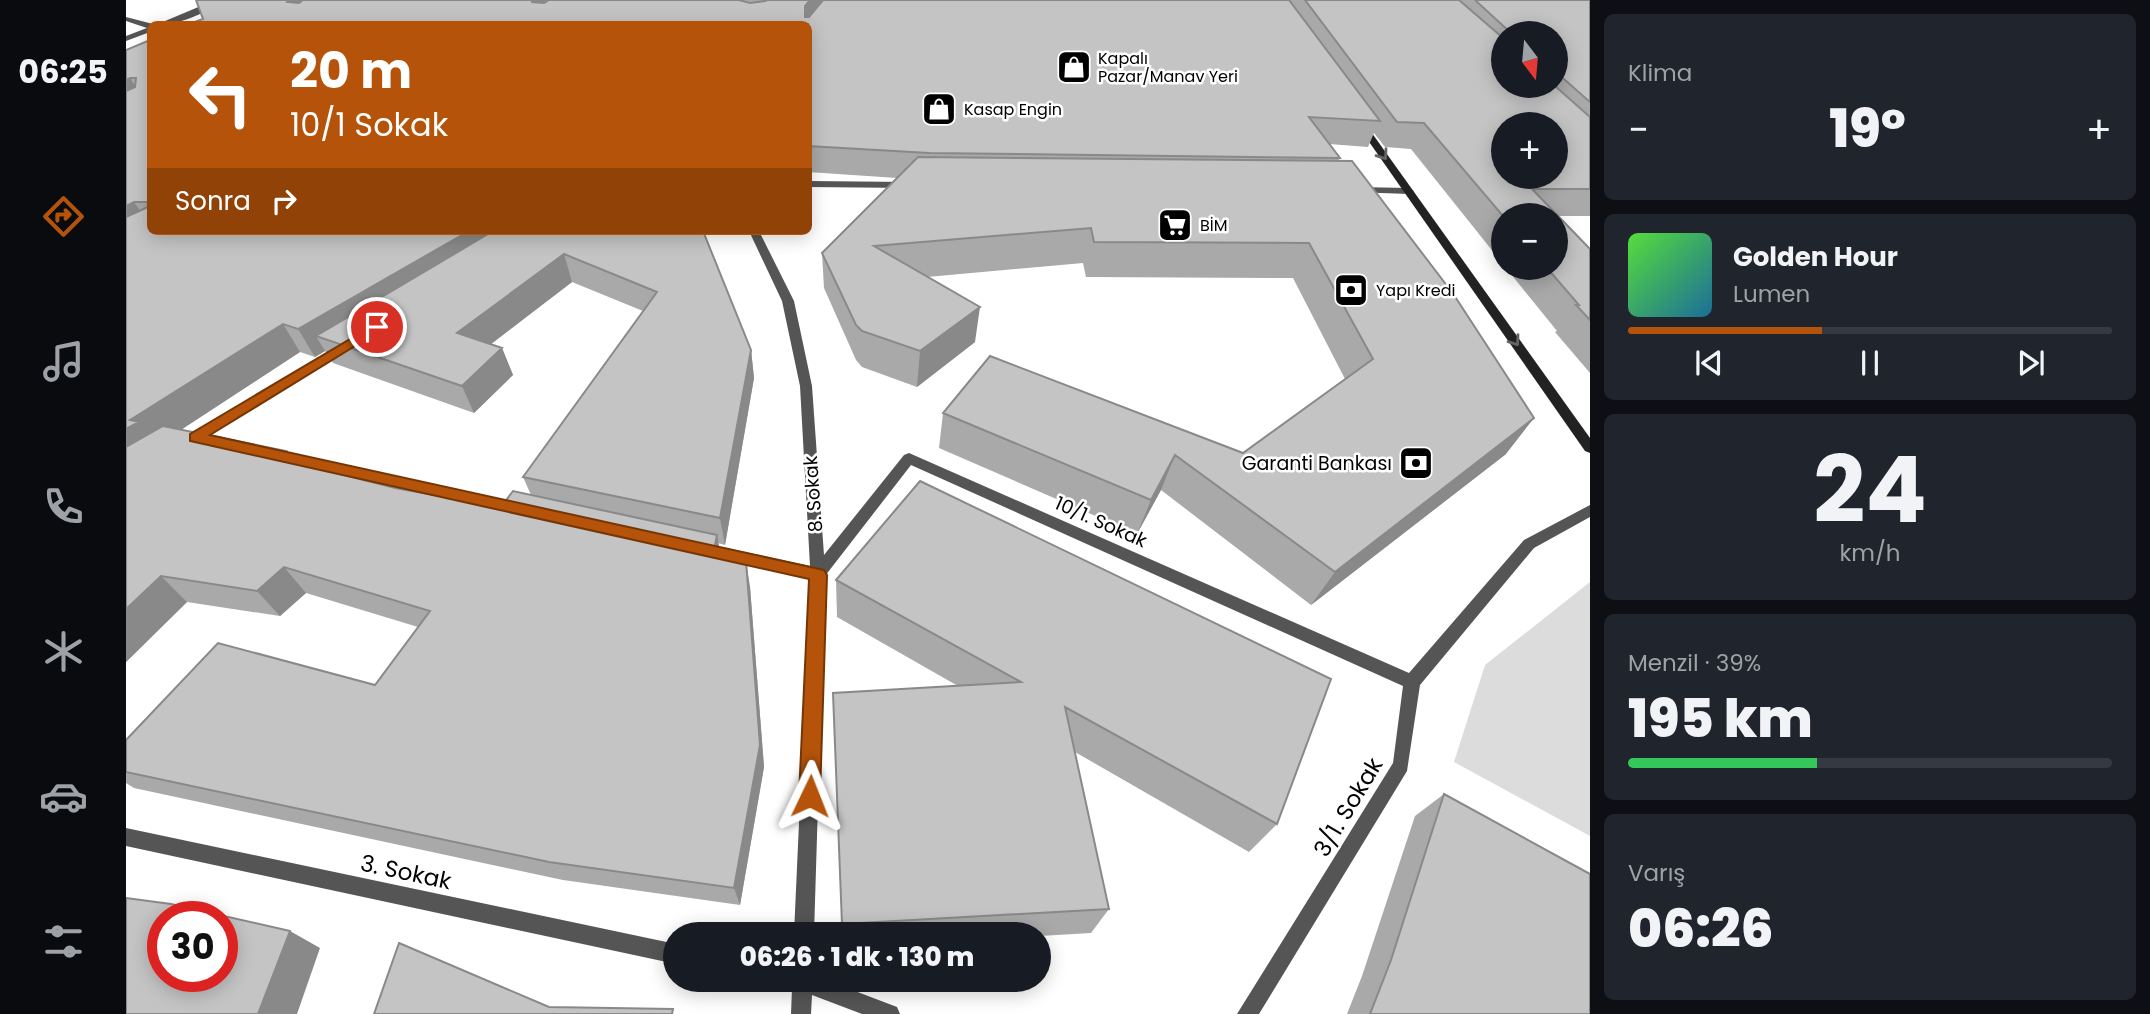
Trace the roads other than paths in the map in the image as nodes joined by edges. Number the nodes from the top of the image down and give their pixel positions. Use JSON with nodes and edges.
{"nodes":[{"id":1,"x":220,"y":0,"type":"edge"},
{"id":2,"x":126,"y":19,"type":"edge"},
{"id":3,"x":169,"y":21,"type":"edge"},
{"id":4,"x":147,"y":26,"type":"edge"},
{"id":5,"x":147,"y":28,"type":"edge"},
{"id":6,"x":126,"y":38,"type":"edge"},
{"id":7,"x":1353,"y":113,"type":"edge"},
{"id":8,"x":812,"y":184,"type":"edge"},
{"id":9,"x":915,"y":185,"type":"edge"},
{"id":10,"x":1339,"y":190,"type":"edge"},
{"id":11,"x":1409,"y":191,"type":"junction"},
{"id":12,"x":756,"y":235,"type":"edge"},
{"id":13,"x":360,"y":338,"type":"edge"},
{"id":14,"x":195,"y":437,"type":"junction"},
{"id":15,"x":222,"y":443,"type":"edge"},
{"id":16,"x":1590,"y":448,"type":"edge"},
{"id":17,"x":172,"y":452,"type":"edge"},
{"id":18,"x":263,"y":452,"type":"edge"},
{"id":19,"x":1590,"y":510,"type":"edge"},
{"id":20,"x":534,"y":512,"type":"edge"},
{"id":21,"x":683,"y":545,"type":"edge"},
{"id":22,"x":818,"y":575,"type":"junction"},
{"id":23,"x":1412,"y":682,"type":"junction"},
{"id":24,"x":126,"y":837,"type":"edge"},
{"id":25,"x":804,"y":922,"type":"edge"},
{"id":26,"x":663,"y":951,"type":"edge"},
{"id":27,"x":801,"y":992,"type":"edge"},
{"id":28,"x":832,"y":992,"type":"edge"},
{"id":29,"x":801,"y":1014,"type":"edge"},
{"id":30,"x":890,"y":1014,"type":"edge"},
{"id":31,"x":1247,"y":1014,"type":"edge"}],
"edges":[{"from":1,"to":3,"type":"street"},
{"from":2,"to":4,"type":"street"},
{"from":5,"to":6,"type":"street"},
{"from":7,"to":11,"type":"street","one_way":true},
{"from":8,"to":9,"type":"street"},
{"from":10,"to":11,"type":"street"},
{"from":11,"to":16,"type":"street","one_way":true},
{"from":12,"to":22,"type":"street","name":"8. Sokak"},
{"from":13,"to":14,"type":"street"},
{"from":14,"to":15,"type":"street"},
{"from":14,"to":17,"type":"street"},
{"from":18,"to":20,"type":"street"},
{"from":19,"to":23,"type":"street"},
{"from":21,"to":22,"type":"street"},
{"from":22,"to":23,"type":"street","name":"10/1. Sokak"},
{"from":22,"to":25,"type":"street","name":"8. Sokak"},
{"from":23,"to":31,"type":"street","name":"3/1. Sokak"},
{"from":24,"to":26,"type":"street","name":"3. Sokak"},
{"from":27,"to":29,"type":"street"},
{"from":28,"to":30,"type":"street"}]}
